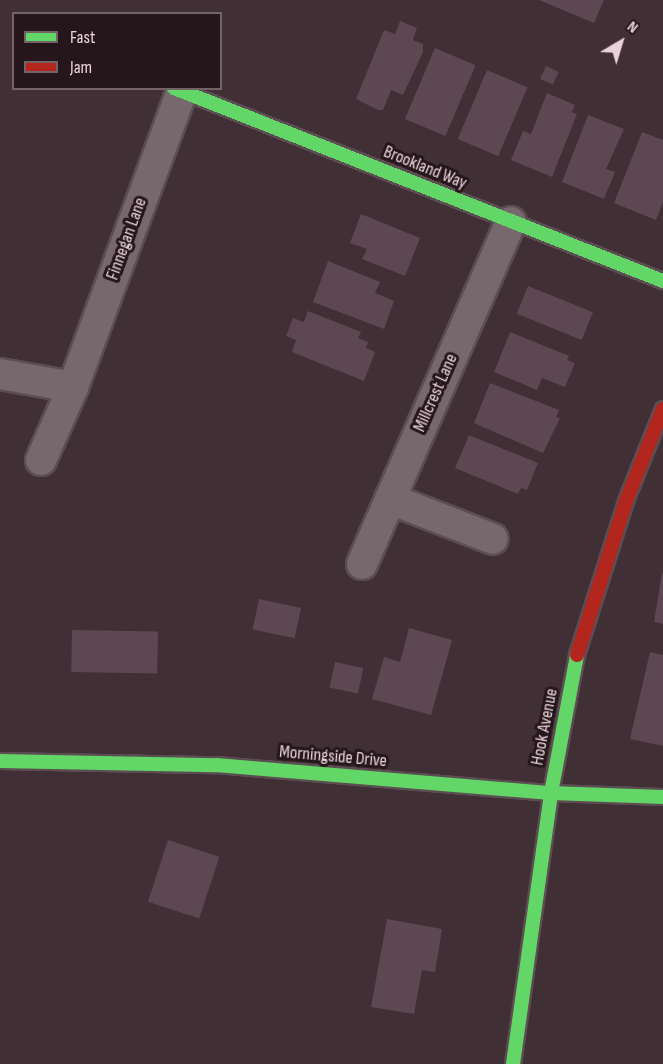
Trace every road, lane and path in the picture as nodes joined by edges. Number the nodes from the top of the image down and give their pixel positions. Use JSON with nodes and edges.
{"nodes":[{"id":1,"x":178,"y":90,"type":"edge"},
{"id":2,"x":511,"y":222,"type":"junction"},
{"id":3,"x":663,"y":281,"type":"edge"},
{"id":4,"x":0,"y":374,"type":"edge"},
{"id":5,"x":72,"y":387,"type":"junction"},
{"id":6,"x":663,"y":409,"type":"edge"},
{"id":7,"x":41,"y":460,"type":"dead end"},
{"id":8,"x":390,"y":499,"type":"junction"},
{"id":9,"x":493,"y":539,"type":"dead end"},
{"id":10,"x":362,"y":564,"type":"dead end"},
{"id":11,"x":0,"y":761,"type":"edge"},
{"id":12,"x":551,"y":793,"type":"junction"},
{"id":13,"x":663,"y":797,"type":"edge"},
{"id":14,"x":513,"y":1064,"type":"edge"}],
"edges":[{"from":1,"to":2,"type":"street","name":"Brookland Way"},
{"from":1,"to":5,"type":"street","name":"Finnegan Lane"},
{"from":2,"to":3,"type":"street","name":"Brookland Way"},
{"from":2,"to":8,"type":"street","name":"Millcrest Lane"},
{"from":4,"to":5,"type":"street"},
{"from":5,"to":7,"type":"street","name":"Finnegan Lane"},
{"from":6,"to":12,"type":"street","name":"Hook Avenue"},
{"from":8,"to":9,"type":"street"},
{"from":8,"to":10,"type":"street","name":"Millcrest Lane"},
{"from":11,"to":12,"type":"street","name":"Morningside Drive"},
{"from":12,"to":13,"type":"street","name":"Morningside Drive"},
{"from":12,"to":14,"type":"street","name":"Hook Avenue"}]}
